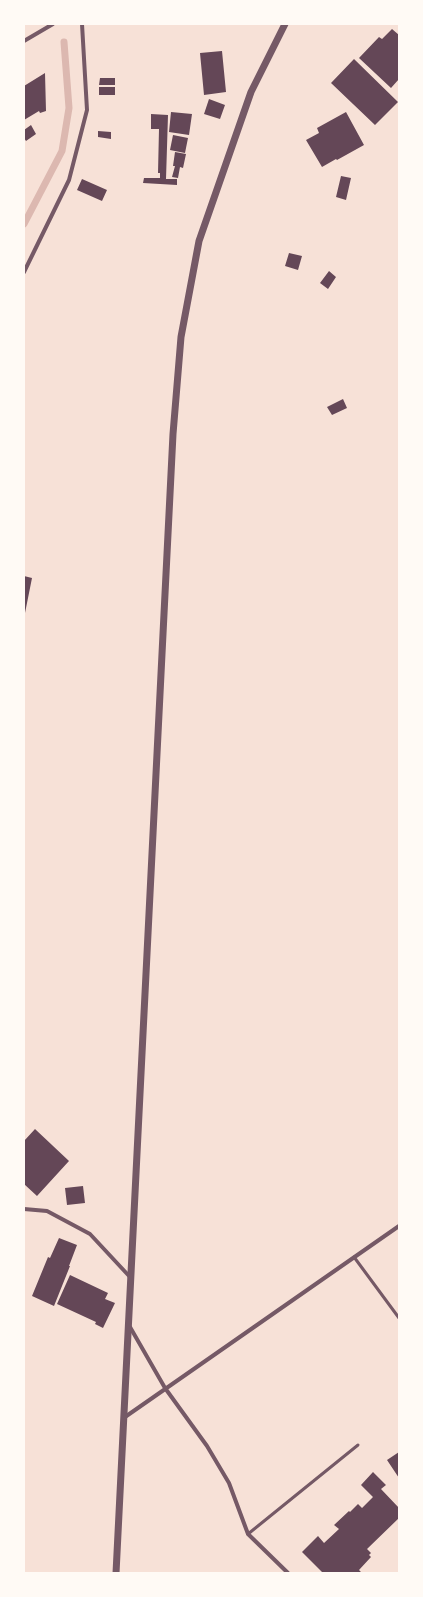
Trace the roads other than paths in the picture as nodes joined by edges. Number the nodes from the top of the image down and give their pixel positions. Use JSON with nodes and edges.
{"nodes":[{"id":1,"x":53,"y":24,"type":"edge"},
{"id":2,"x":82,"y":24,"type":"edge"},
{"id":3,"x":285,"y":24,"type":"edge"},
{"id":4,"x":24,"y":42,"type":"edge"},
{"id":5,"x":24,"y":272,"type":"edge"},
{"id":6,"x":24,"y":1209,"type":"edge"},
{"id":7,"x":399,"y":1226,"type":"edge"},
{"id":8,"x":354,"y":1257,"type":"junction"},
{"id":9,"x":130,"y":1277,"type":"junction"},
{"id":10,"x":399,"y":1318,"type":"edge"},
{"id":11,"x":129,"y":1325,"type":"junction"},
{"id":12,"x":165,"y":1388,"type":"junction"},
{"id":13,"x":125,"y":1417,"type":"junction"},
{"id":14,"x":358,"y":1444,"type":"dead end"},
{"id":15,"x":248,"y":1534,"type":"junction"},
{"id":16,"x":116,"y":1573,"type":"edge"},
{"id":17,"x":288,"y":1573,"type":"edge"}],
"edges":[{"from":1,"to":4,"type":"street"},
{"from":2,"to":5,"type":"street"},
{"from":3,"to":9,"type":"street"},
{"from":6,"to":9,"type":"street"},
{"from":7,"to":8,"type":"street"},
{"from":8,"to":10,"type":"lane"},
{"from":8,"to":12,"type":"street"},
{"from":9,"to":11,"type":"street"},
{"from":11,"to":12,"type":"street"},
{"from":11,"to":13,"type":"street"},
{"from":12,"to":13,"type":"street"},
{"from":12,"to":15,"type":"street"},
{"from":13,"to":16,"type":"street"},
{"from":14,"to":15,"type":"lane"},
{"from":15,"to":17,"type":"street"}]}
